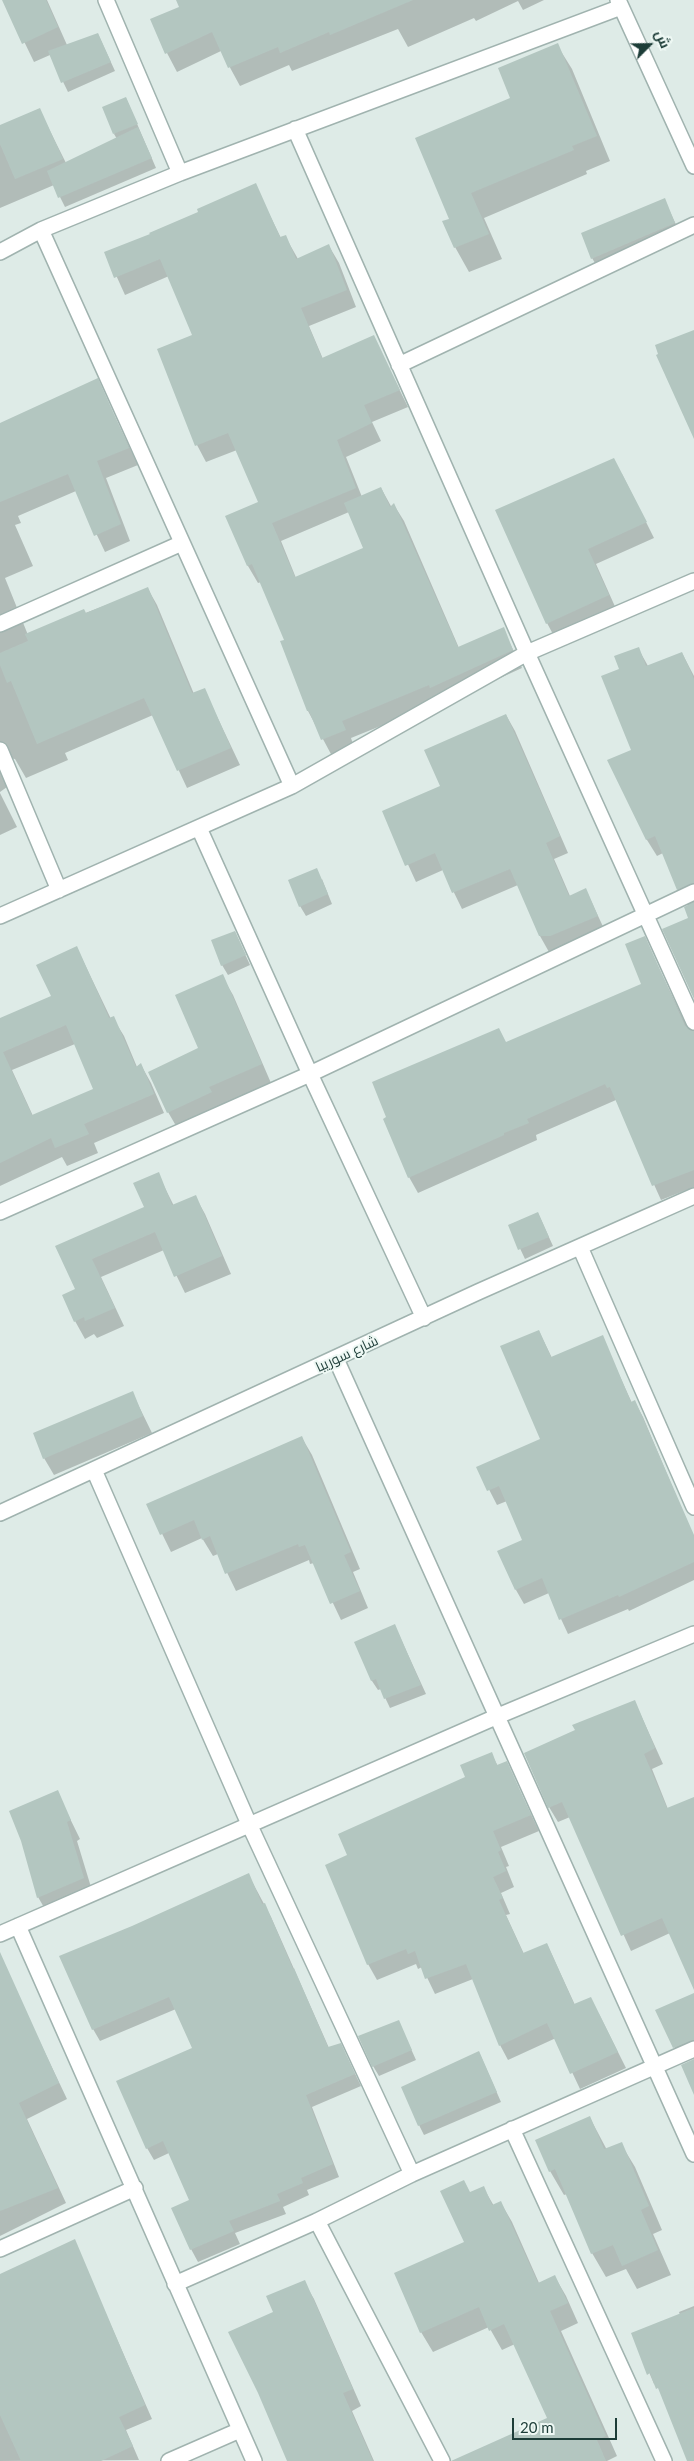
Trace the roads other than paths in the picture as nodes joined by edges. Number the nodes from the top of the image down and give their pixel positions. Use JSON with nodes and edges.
{"nodes":[{"id":1,"x":106,"y":0,"type":"edge"},
{"id":2,"x":619,"y":3,"type":"edge"},
{"id":3,"x":295,"y":129,"type":"junction"},
{"id":4,"x":694,"y":166,"type":"edge"},
{"id":5,"x":180,"y":173,"type":"junction"},
{"id":6,"x":694,"y":225,"type":"edge"},
{"id":7,"x":41,"y":230,"type":"junction"},
{"id":8,"x":0,"y":252,"type":"edge"},
{"id":9,"x":398,"y":365,"type":"junction"},
{"id":10,"x":182,"y":543,"type":"junction"},
{"id":11,"x":694,"y":580,"type":"edge"},
{"id":12,"x":0,"y":624,"type":"edge"},
{"id":13,"x":527,"y":653,"type":"junction"},
{"id":14,"x":0,"y":750,"type":"edge"},
{"id":15,"x":292,"y":786,"type":"junction"},
{"id":16,"x":199,"y":828,"type":"junction"},
{"id":17,"x":59,"y":890,"type":"junction"},
{"id":18,"x":694,"y":892,"type":"edge"},
{"id":19,"x":644,"y":914,"type":"junction"},
{"id":20,"x":0,"y":916,"type":"edge"},
{"id":21,"x":694,"y":1022,"type":"edge"},
{"id":22,"x":310,"y":1074,"type":"junction"},
{"id":23,"x":694,"y":1196,"type":"edge"},
{"id":24,"x":0,"y":1212,"type":"edge"},
{"id":25,"x":580,"y":1247,"type":"junction"},
{"id":26,"x":424,"y":1318,"type":"junction"},
{"id":27,"x":336,"y":1359,"type":"junction"},
{"id":28,"x":94,"y":1470,"type":"junction"},
{"id":29,"x":694,"y":1507,"type":"edge"},
{"id":30,"x":0,"y":1514,"type":"edge"},
{"id":31,"x":694,"y":1634,"type":"edge"},
{"id":32,"x":498,"y":1716,"type":"junction"},
{"id":33,"x":249,"y":1824,"type":"junction"},
{"id":34,"x":18,"y":1926,"type":"junction"},
{"id":35,"x":0,"y":1934,"type":"edge"},
{"id":36,"x":694,"y":2049,"type":"edge"},
{"id":37,"x":655,"y":2067,"type":"junction"},
{"id":38,"x":512,"y":2129,"type":"junction"},
{"id":39,"x":694,"y":2154,"type":"edge"},
{"id":40,"x":412,"y":2174,"type":"junction"},
{"id":41,"x":135,"y":2188,"type":"junction"},
{"id":42,"x":317,"y":2221,"type":"junction"},
{"id":43,"x":0,"y":2249,"type":"edge"},
{"id":44,"x":175,"y":2284,"type":"junction"},
{"id":45,"x":240,"y":2430,"type":"junction"},
{"id":46,"x":169,"y":2461,"type":"edge"},
{"id":47,"x":254,"y":2461,"type":"edge"},
{"id":48,"x":442,"y":2461,"type":"edge"},
{"id":49,"x":664,"y":2461,"type":"edge"}],
"edges":[{"from":1,"to":5,"type":"street"},
{"from":2,"to":3,"type":"street"},
{"from":2,"to":4,"type":"street"},
{"from":3,"to":5,"type":"street"},
{"from":3,"to":9,"type":"street"},
{"from":5,"to":7,"type":"street"},
{"from":6,"to":9,"type":"street"},
{"from":7,"to":8,"type":"street"},
{"from":7,"to":10,"type":"street"},
{"from":9,"to":13,"type":"street"},
{"from":10,"to":12,"type":"street"},
{"from":10,"to":15,"type":"street"},
{"from":11,"to":13,"type":"street"},
{"from":13,"to":15,"type":"street"},
{"from":13,"to":19,"type":"street"},
{"from":14,"to":17,"type":"street"},
{"from":15,"to":16,"type":"street"},
{"from":16,"to":17,"type":"street"},
{"from":16,"to":22,"type":"street"},
{"from":17,"to":20,"type":"street"},
{"from":18,"to":19,"type":"street"},
{"from":19,"to":21,"type":"street"},
{"from":19,"to":22,"type":"street"},
{"from":22,"to":24,"type":"street"},
{"from":22,"to":26,"type":"street"},
{"from":23,"to":25,"type":"street","name":"شارع سوريبا"},
{"from":25,"to":26,"type":"street","name":"شارع سوريبا"},
{"from":25,"to":29,"type":"street"},
{"from":26,"to":27,"type":"street","name":"شارع سوريبا"},
{"from":27,"to":28,"type":"street","name":"شارع سوريبا"},
{"from":27,"to":32,"type":"street"},
{"from":28,"to":30,"type":"street","name":"شارع سوريبا"},
{"from":28,"to":33,"type":"street"},
{"from":31,"to":32,"type":"street"},
{"from":32,"to":33,"type":"street"},
{"from":32,"to":37,"type":"street"},
{"from":33,"to":34,"type":"street"},
{"from":33,"to":40,"type":"street"},
{"from":34,"to":35,"type":"street"},
{"from":34,"to":41,"type":"street"},
{"from":36,"to":37,"type":"street"},
{"from":37,"to":38,"type":"street"},
{"from":37,"to":39,"type":"street"},
{"from":38,"to":40,"type":"street"},
{"from":38,"to":49,"type":"street"},
{"from":40,"to":42,"type":"street"},
{"from":41,"to":43,"type":"street"},
{"from":41,"to":44,"type":"street"},
{"from":42,"to":44,"type":"street"},
{"from":42,"to":48,"type":"street"},
{"from":44,"to":45,"type":"street"},
{"from":45,"to":46,"type":"street"},
{"from":45,"to":47,"type":"street"}]}
